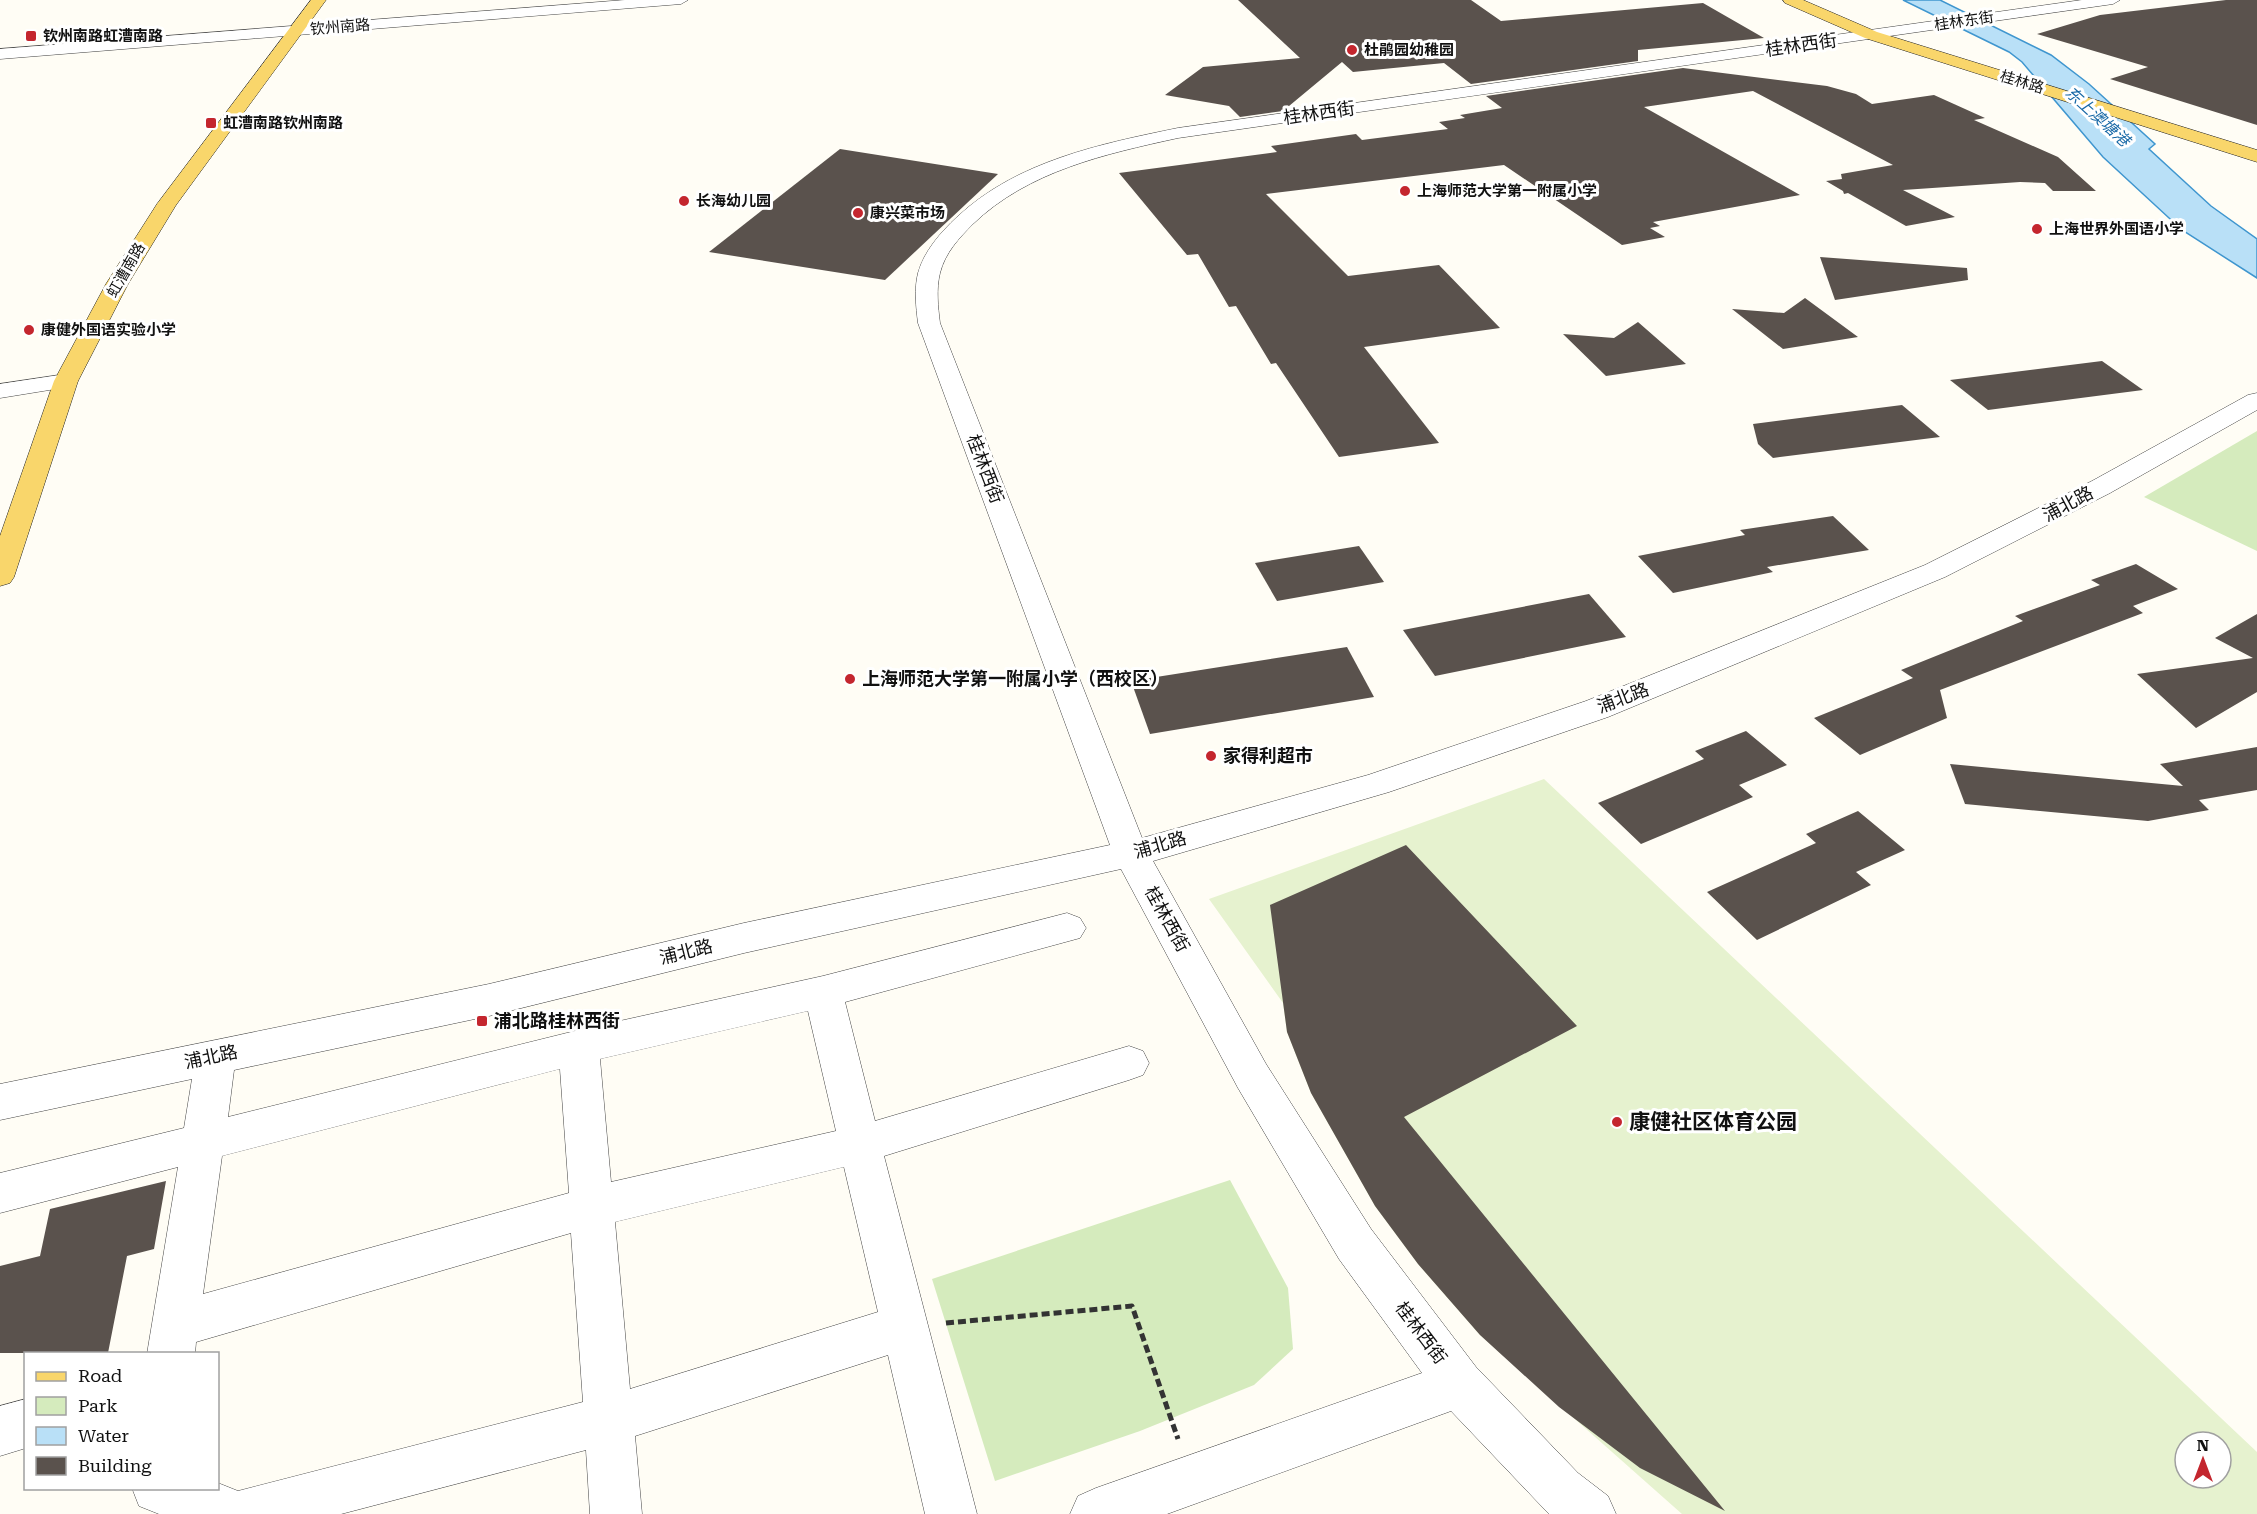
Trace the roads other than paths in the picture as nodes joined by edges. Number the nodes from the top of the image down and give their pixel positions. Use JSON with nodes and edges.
{"nodes":[{"id":1,"x":319,"y":0,"type":"edge"},
{"id":2,"x":577,"y":0,"type":"edge"},
{"id":3,"x":681,"y":0,"type":"edge"},
{"id":4,"x":1790,"y":0,"type":"edge"},
{"id":5,"x":1816,"y":0,"type":"edge"},
{"id":6,"x":2113,"y":0,"type":"edge"},
{"id":7,"x":299,"y":26,"type":"junction"},
{"id":8,"x":1879,"y":34,"type":"junction"},
{"id":9,"x":0,"y":45,"type":"edge"},
{"id":10,"x":0,"y":54,"type":"edge"},
{"id":11,"x":2022,"y":78,"type":"junction"},
{"id":12,"x":2257,"y":147,"type":"edge"},
{"id":13,"x":2257,"y":156,"type":"edge"},
{"id":14,"x":66,"y":381,"type":"junction"},
{"id":15,"x":0,"y":391,"type":"edge"},
{"id":16,"x":2257,"y":400,"type":"edge"},
{"id":17,"x":0,"y":577,"type":"edge"},
{"id":18,"x":1131,"y":854,"type":"junction"},
{"id":19,"x":1067,"y":928,"type":"dead end"},
{"id":20,"x":823,"y":992,"type":"junction"},
{"id":21,"x":579,"y":1047,"type":"junction"},
{"id":22,"x":216,"y":1056,"type":"junction"},
{"id":23,"x":1130,"y":1063,"type":"dead end"},
{"id":24,"x":0,"y":1102,"type":"edge"},
{"id":25,"x":202,"y":1141,"type":"junction"},
{"id":26,"x":861,"y":1144,"type":"junction"},
{"id":27,"x":0,"y":1193,"type":"edge"},
{"id":28,"x":591,"y":1208,"type":"junction"},
{"id":29,"x":905,"y":1327,"type":"junction"},
{"id":30,"x":173,"y":1339,"type":"edge"},
{"id":31,"x":1460,"y":1384,"type":"junction"},
{"id":32,"x":608,"y":1420,"type":"junction"},
{"id":33,"x":24,"y":1424,"type":"edge"},
{"id":34,"x":0,"y":1431,"type":"edge"},
{"id":35,"x":163,"y":1490,"type":"edge"},
{"id":36,"x":232,"y":1514,"type":"edge"},
{"id":37,"x":243,"y":1514,"type":"edge"},
{"id":38,"x":616,"y":1514,"type":"edge"},
{"id":39,"x":951,"y":1514,"type":"edge"},
{"id":40,"x":1096,"y":1514,"type":"edge"},
{"id":41,"x":1590,"y":1514,"type":"edge"}],
"edges":[{"from":1,"to":7,"type":"main road","name":"虹漕南路"},
{"from":2,"to":7,"type":"street","name":"钦州南路"},
{"from":3,"to":7,"type":"street","name":"钦州南路"},
{"from":4,"to":8,"type":"main road","name":"桂林路"},
{"from":5,"to":8,"type":"main road","name":"桂林路"},
{"from":6,"to":8,"type":"street","name":"桂林东街"},
{"from":7,"to":9,"type":"street","name":"钦州南路"},
{"from":7,"to":10,"type":"street","name":"钦州南路"},
{"from":7,"to":14,"type":"main road","name":"虹漕南路"},
{"from":8,"to":11,"type":"main road","name":"桂林路"},
{"from":8,"to":18,"type":"street","name":"桂林西街"},
{"from":11,"to":12,"type":"main road","name":"桂林路"},
{"from":11,"to":13,"type":"main road","name":"桂林路"},
{"from":14,"to":15,"type":"street"},
{"from":14,"to":17,"type":"main road","name":"虹漕南路"},
{"from":16,"to":18,"type":"street","name":"浦北路"},
{"from":18,"to":22,"type":"street","name":"浦北路"},
{"from":18,"to":31,"type":"street","name":"桂林西街"},
{"from":19,"to":20,"type":"street"},
{"from":20,"to":21,"type":"street"},
{"from":20,"to":26,"type":"street"},
{"from":21,"to":25,"type":"street"},
{"from":21,"to":28,"type":"street"},
{"from":22,"to":24,"type":"street","name":"浦北路"},
{"from":22,"to":25,"type":"street"},
{"from":23,"to":26,"type":"street"},
{"from":25,"to":27,"type":"street"},
{"from":25,"to":30,"type":"street"},
{"from":26,"to":28,"type":"street"},
{"from":26,"to":29,"type":"street"},
{"from":28,"to":30,"type":"street"},
{"from":28,"to":32,"type":"street"},
{"from":29,"to":32,"type":"street"},
{"from":29,"to":39,"type":"street"},
{"from":31,"to":40,"type":"street"},
{"from":31,"to":41,"type":"street","name":"桂林西街"},
{"from":32,"to":37,"type":"street"},
{"from":32,"to":38,"type":"street"},
{"from":33,"to":34,"type":"street"},
{"from":35,"to":36,"type":"street"}]}
